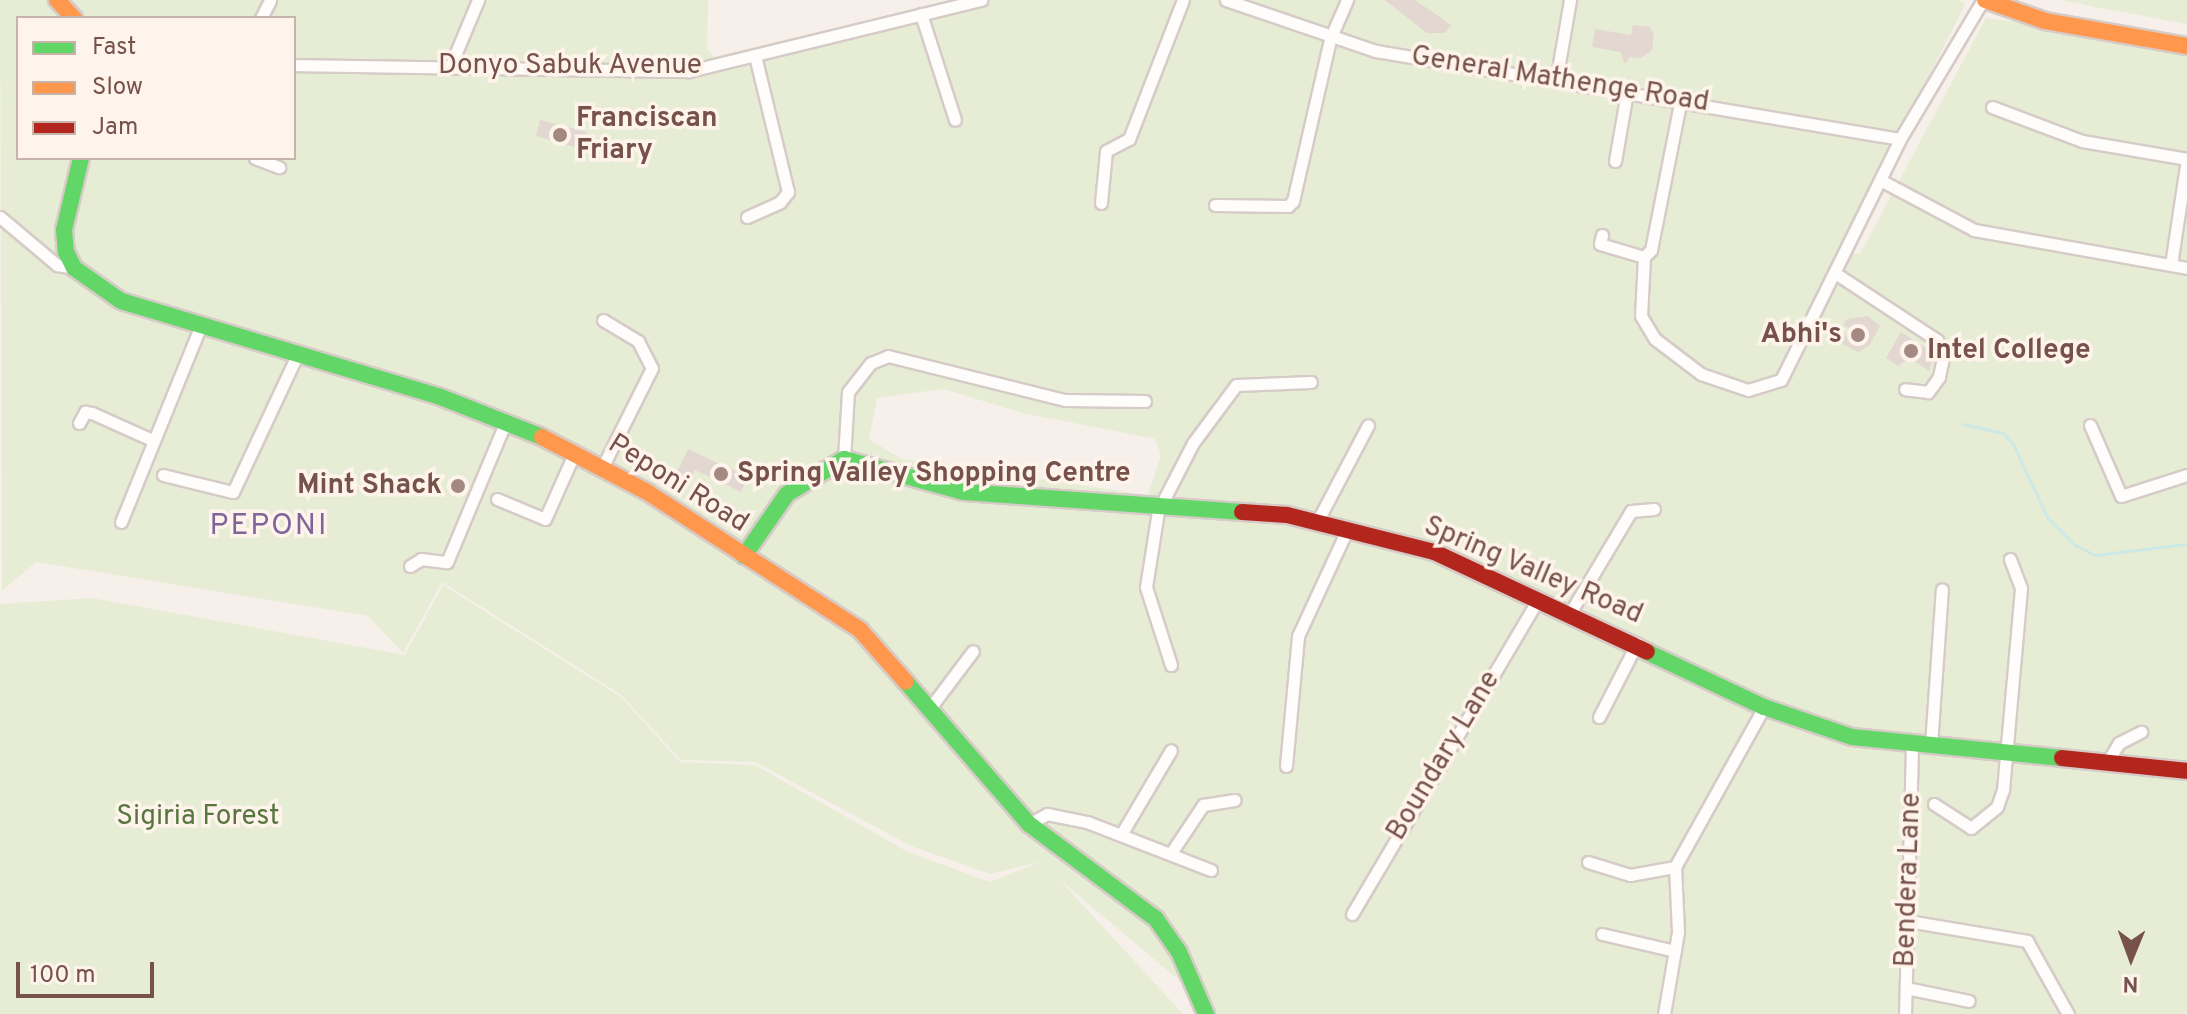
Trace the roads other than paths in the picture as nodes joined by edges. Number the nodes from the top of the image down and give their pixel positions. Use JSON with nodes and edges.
{"nodes":[{"id":1,"x":57,"y":0,"type":"edge"},
{"id":2,"x":478,"y":0,"type":"edge"},
{"id":3,"x":981,"y":0,"type":"edge"},
{"id":4,"x":1183,"y":0,"type":"edge"},
{"id":5,"x":1226,"y":0,"type":"edge"},
{"id":6,"x":1347,"y":0,"type":"edge"},
{"id":7,"x":1570,"y":0,"type":"edge"},
{"id":8,"x":1984,"y":0,"type":"edge"},
{"id":9,"x":921,"y":14,"type":"junction"},
{"id":10,"x":72,"y":16,"type":"edge"},
{"id":11,"x":1330,"y":39,"type":"junction"},
{"id":12,"x":2187,"y":46,"type":"edge"},
{"id":13,"x":755,"y":56,"type":"junction"},
{"id":14,"x":296,"y":65,"type":"edge"},
{"id":15,"x":450,"y":67,"type":"junction"},
{"id":16,"x":1556,"y":81,"type":"junction"},
{"id":17,"x":1627,"y":92,"type":"junction"},
{"id":18,"x":1681,"y":99,"type":"junction"},
{"id":19,"x":1992,"y":107,"type":"dead end"},
{"id":20,"x":955,"y":120,"type":"dead end"},
{"id":21,"x":1900,"y":139,"type":"junction"},
{"id":22,"x":81,"y":160,"type":"edge"},
{"id":23,"x":260,"y":160,"type":"edge"},
{"id":24,"x":1615,"y":161,"type":"dead end"},
{"id":25,"x":279,"y":167,"type":"dead end"},
{"id":26,"x":1882,"y":181,"type":"junction"},
{"id":27,"x":1101,"y":203,"type":"dead end"},
{"id":28,"x":1215,"y":205,"type":"dead end"},
{"id":29,"x":0,"y":217,"type":"edge"},
{"id":30,"x":747,"y":217,"type":"dead end"},
{"id":31,"x":1602,"y":235,"type":"dead end"},
{"id":32,"x":1644,"y":257,"type":"junction"},
{"id":33,"x":2171,"y":265,"type":"junction"},
{"id":34,"x":74,"y":268,"type":"junction"},
{"id":35,"x":2187,"y":268,"type":"edge"},
{"id":36,"x":1838,"y":275,"type":"junction"},
{"id":37,"x":603,"y":320,"type":"dead end"},
{"id":38,"x":201,"y":325,"type":"junction"},
{"id":39,"x":298,"y":353,"type":"junction"},
{"id":40,"x":1311,"y":382,"type":"dead end"},
{"id":41,"x":1905,"y":389,"type":"dead end"},
{"id":42,"x":1145,"y":401,"type":"dead end"},
{"id":43,"x":506,"y":421,"type":"junction"},
{"id":44,"x":79,"y":423,"type":"dead end"},
{"id":45,"x":1368,"y":425,"type":"dead end"},
{"id":46,"x":2090,"y":425,"type":"dead end"},
{"id":47,"x":152,"y":440,"type":"junction"},
{"id":48,"x":575,"y":452,"type":"junction"},
{"id":49,"x":844,"y":459,"type":"junction"},
{"id":50,"x":603,"y":466,"type":"junction"},
{"id":51,"x":163,"y":475,"type":"dead end"},
{"id":52,"x":2187,"y":475,"type":"edge"},
{"id":53,"x":497,"y":499,"type":"dead end"},
{"id":54,"x":1654,"y":509,"type":"dead end"},
{"id":55,"x":1158,"y":511,"type":"junction"},
{"id":56,"x":1318,"y":520,"type":"junction"},
{"id":57,"x":121,"y":522,"type":"dead end"},
{"id":58,"x":1348,"y":528,"type":"junction"},
{"id":59,"x":744,"y":556,"type":"junction"},
{"id":60,"x":2010,"y":559,"type":"dead end"},
{"id":61,"x":410,"y":566,"type":"dead end"},
{"id":62,"x":1942,"y":589,"type":"dead end"},
{"id":63,"x":1538,"y":599,"type":"junction"},
{"id":64,"x":1570,"y":613,"type":"junction"},
{"id":65,"x":1637,"y":643,"type":"junction"},
{"id":66,"x":973,"y":651,"type":"dead end"},
{"id":67,"x":1171,"y":665,"type":"dead end"},
{"id":68,"x":1764,"y":707,"type":"junction"},
{"id":69,"x":930,"y":708,"type":"junction"},
{"id":70,"x":1599,"y":717,"type":"dead end"},
{"id":71,"x":2141,"y":732,"type":"dead end"},
{"id":72,"x":1931,"y":745,"type":"junction"},
{"id":73,"x":1912,"y":746,"type":"junction"},
{"id":74,"x":1171,"y":750,"type":"dead end"},
{"id":75,"x":2007,"y":754,"type":"junction"},
{"id":76,"x":2108,"y":761,"type":"junction"},
{"id":77,"x":1286,"y":766,"type":"dead end"},
{"id":78,"x":2187,"y":771,"type":"edge"},
{"id":79,"x":1235,"y":800,"type":"dead end"},
{"id":80,"x":1934,"y":804,"type":"dead end"},
{"id":81,"x":1029,"y":824,"type":"junction"},
{"id":82,"x":1122,"y":833,"type":"junction"},
{"id":83,"x":1171,"y":853,"type":"junction"},
{"id":84,"x":1588,"y":862,"type":"dead end"},
{"id":85,"x":1675,"y":867,"type":"junction"},
{"id":86,"x":1211,"y":870,"type":"dead end"},
{"id":87,"x":1352,"y":914,"type":"dead end"},
{"id":88,"x":1908,"y":921,"type":"junction"},
{"id":89,"x":1602,"y":934,"type":"dead end"},
{"id":90,"x":1675,"y":951,"type":"junction"},
{"id":91,"x":1906,"y":988,"type":"junction"},
{"id":92,"x":1969,"y":1001,"type":"dead end"},
{"id":93,"x":1206,"y":1014,"type":"edge"},
{"id":94,"x":1664,"y":1014,"type":"edge"},
{"id":95,"x":1905,"y":1014,"type":"edge"},
{"id":96,"x":2068,"y":1014,"type":"edge"}],
"edges":[{"from":1,"to":10,"type":"main road"},
{"from":2,"to":15,"type":"street"},
{"from":3,"to":9,"type":"street","name":"Donyo Sabuk Avenue"},
{"from":4,"to":27,"type":"street"},
{"from":5,"to":11,"type":"street","name":"General Mathenge Road"},
{"from":6,"to":11,"type":"street"},
{"from":7,"to":16,"type":"street"},
{"from":8,"to":12,"type":"main road"},
{"from":8,"to":21,"type":"street"},
{"from":9,"to":13,"type":"street","name":"Donyo Sabuk Avenue"},
{"from":9,"to":20,"type":"street"},
{"from":11,"to":16,"type":"street","name":"General Mathenge Road"},
{"from":11,"to":28,"type":"street"},
{"from":13,"to":15,"type":"street","name":"Donyo Sabuk Avenue"},
{"from":13,"to":30,"type":"street"},
{"from":14,"to":15,"type":"street","name":"Donyo Sabuk Avenue"},
{"from":16,"to":17,"type":"street","name":"General Mathenge Road"},
{"from":17,"to":18,"type":"street","name":"General Mathenge Road"},
{"from":17,"to":24,"type":"street"},
{"from":18,"to":21,"type":"street","name":"General Mathenge Road"},
{"from":18,"to":32,"type":"street"},
{"from":19,"to":33,"type":"street"},
{"from":21,"to":26,"type":"street"},
{"from":22,"to":34,"type":"main road"},
{"from":23,"to":25,"type":"street"},
{"from":26,"to":33,"type":"street"},
{"from":26,"to":36,"type":"street"},
{"from":29,"to":34,"type":"street"},
{"from":31,"to":32,"type":"street"},
{"from":32,"to":36,"type":"street"},
{"from":33,"to":35,"type":"street"},
{"from":34,"to":38,"type":"main road","name":"Peponi Road"},
{"from":36,"to":41,"type":"street"},
{"from":37,"to":50,"type":"street"},
{"from":38,"to":39,"type":"main road","name":"Peponi Road"},
{"from":38,"to":47,"type":"street"},
{"from":39,"to":43,"type":"main road","name":"Peponi Road"},
{"from":39,"to":51,"type":"street"},
{"from":40,"to":55,"type":"street"},
{"from":42,"to":49,"type":"street"},
{"from":43,"to":48,"type":"main road","name":"Peponi Road"},
{"from":43,"to":61,"type":"street"},
{"from":44,"to":47,"type":"street"},
{"from":45,"to":56,"type":"street"},
{"from":46,"to":52,"type":"street"},
{"from":47,"to":57,"type":"street"},
{"from":48,"to":50,"type":"main road","name":"Peponi Road"},
{"from":48,"to":53,"type":"street"},
{"from":49,"to":55,"type":"main road","name":"Spring Valley Road"},
{"from":49,"to":59,"type":"main road"},
{"from":50,"to":59,"type":"main road","name":"Peponi Road"},
{"from":54,"to":64,"type":"street"},
{"from":55,"to":56,"type":"main road","name":"Spring Valley Road"},
{"from":55,"to":67,"type":"street"},
{"from":56,"to":58,"type":"main road","name":"Spring Valley Road"},
{"from":58,"to":63,"type":"main road","name":"Spring Valley Road"},
{"from":58,"to":77,"type":"street"},
{"from":59,"to":69,"type":"main road","name":"Peponi Road"},
{"from":60,"to":75,"type":"street"},
{"from":62,"to":72,"type":"street"},
{"from":63,"to":64,"type":"main road","name":"Spring Valley Road"},
{"from":63,"to":87,"type":"street","name":"Boundary Lane"},
{"from":64,"to":65,"type":"main road","name":"Spring Valley Road"},
{"from":65,"to":68,"type":"main road","name":"Spring Valley Road"},
{"from":65,"to":70,"type":"street"},
{"from":66,"to":69,"type":"street"},
{"from":68,"to":73,"type":"main road","name":"Spring Valley Road"},
{"from":68,"to":85,"type":"street"},
{"from":69,"to":81,"type":"main road","name":"Peponi Road"},
{"from":71,"to":76,"type":"street"},
{"from":72,"to":73,"type":"main road","name":"Spring Valley Road"},
{"from":72,"to":75,"type":"main road","name":"Spring Valley Road"},
{"from":73,"to":88,"type":"street","name":"Bendera Lane"},
{"from":74,"to":82,"type":"street"},
{"from":75,"to":76,"type":"main road","name":"Spring Valley Road"},
{"from":75,"to":80,"type":"street"},
{"from":76,"to":78,"type":"main road","name":"Spring Valley Road"},
{"from":79,"to":83,"type":"street"},
{"from":81,"to":82,"type":"street"},
{"from":81,"to":93,"type":"main road","name":"Peponi Road"},
{"from":82,"to":83,"type":"street"},
{"from":83,"to":86,"type":"street"},
{"from":84,"to":85,"type":"street"},
{"from":85,"to":90,"type":"street"},
{"from":88,"to":91,"type":"street","name":"Bendera Lane"},
{"from":88,"to":96,"type":"street"},
{"from":89,"to":90,"type":"street"},
{"from":90,"to":94,"type":"street"},
{"from":91,"to":92,"type":"street"},
{"from":91,"to":95,"type":"street","name":"Bendera Lane"}]}
